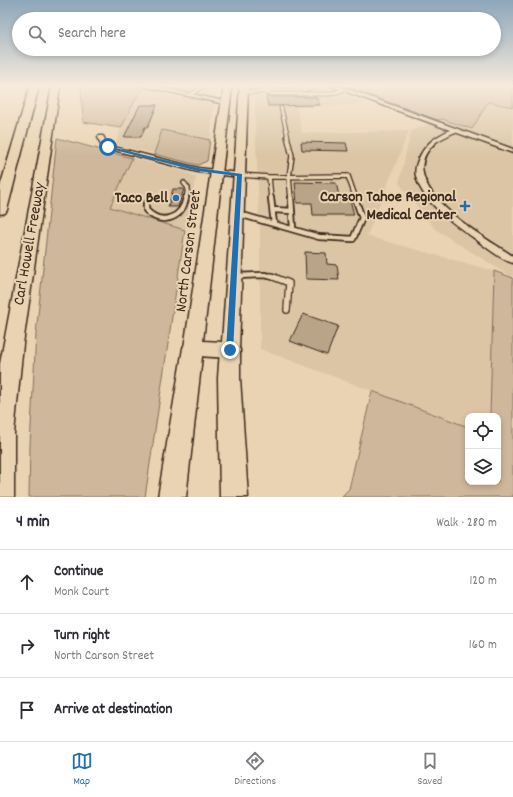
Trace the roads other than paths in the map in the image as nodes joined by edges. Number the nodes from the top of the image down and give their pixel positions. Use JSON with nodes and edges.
{"nodes":[{"id":1,"x":28,"y":109,"type":"edge"},
{"id":2,"x":52,"y":109,"type":"edge"},
{"id":3,"x":225,"y":109,"type":"edge"},
{"id":4,"x":243,"y":109,"type":"edge"},
{"id":5,"x":281,"y":109,"type":"edge"},
{"id":6,"x":394,"y":109,"type":"edge"},
{"id":7,"x":453,"y":131,"type":"junction"},
{"id":8,"x":101,"y":137,"type":"dead end"},
{"id":9,"x":513,"y":152,"type":"edge"},
{"id":10,"x":216,"y":173,"type":"junction"},
{"id":11,"x":239,"y":174,"type":"junction"},
{"id":12,"x":269,"y":177,"type":"junction"},
{"id":13,"x":289,"y":177,"type":"junction"},
{"id":14,"x":184,"y":183,"type":"dead end"},
{"id":15,"x":146,"y":204,"type":"dead end"},
{"id":16,"x":0,"y":210,"type":"edge"},
{"id":17,"x":273,"y":210,"type":"junction"},
{"id":18,"x":292,"y":211,"type":"junction"},
{"id":19,"x":237,"y":214,"type":"junction"},
{"id":20,"x":274,"y":224,"type":"junction"},
{"id":21,"x":293,"y":229,"type":"junction"},
{"id":22,"x":513,"y":260,"type":"edge"},
{"id":23,"x":234,"y":276,"type":"junction"},
{"id":24,"x":287,"y":310,"type":"dead end"},
{"id":25,"x":193,"y":348,"type":"junction"},
{"id":26,"x":230,"y":350,"type":"junction"},
{"id":27,"x":0,"y":497,"type":"edge"},
{"id":28,"x":172,"y":497,"type":"edge"},
{"id":29,"x":234,"y":497,"type":"edge"}],
"edges":[{"from":1,"to":16,"type":"highway","name":"Carl Howell Freeway"},
{"from":2,"to":27,"type":"highway","name":"Carl Howell Freeway"},
{"from":3,"to":10,"type":"main road","name":"North Carson Street"},
{"from":4,"to":11,"type":"main road"},
{"from":5,"to":13,"type":"lane"},
{"from":6,"to":7,"type":"street"},
{"from":7,"to":9,"type":"street"},
{"from":7,"to":22,"type":"street"},
{"from":8,"to":10,"type":"street"},
{"from":10,"to":11,"type":"street"},
{"from":10,"to":25,"type":"main road","name":"North Carson Street"},
{"from":11,"to":12,"type":"lane"},
{"from":11,"to":19,"type":"main road"},
{"from":12,"to":13,"type":"lane"},
{"from":12,"to":17,"type":"lane"},
{"from":13,"to":18,"type":"lane"},
{"from":13,"to":21,"type":"lane"},
{"from":14,"to":15,"type":"lane"},
{"from":17,"to":18,"type":"lane"},
{"from":17,"to":20,"type":"lane"},
{"from":18,"to":21,"type":"lane"},
{"from":19,"to":20,"type":"lane"},
{"from":19,"to":23,"type":"main road"},
{"from":20,"to":21,"type":"lane"},
{"from":23,"to":24,"type":"lane"},
{"from":23,"to":26,"type":"main road"},
{"from":25,"to":26,"type":"main road"},
{"from":25,"to":28,"type":"highway"},
{"from":26,"to":29,"type":"highway"}]}
